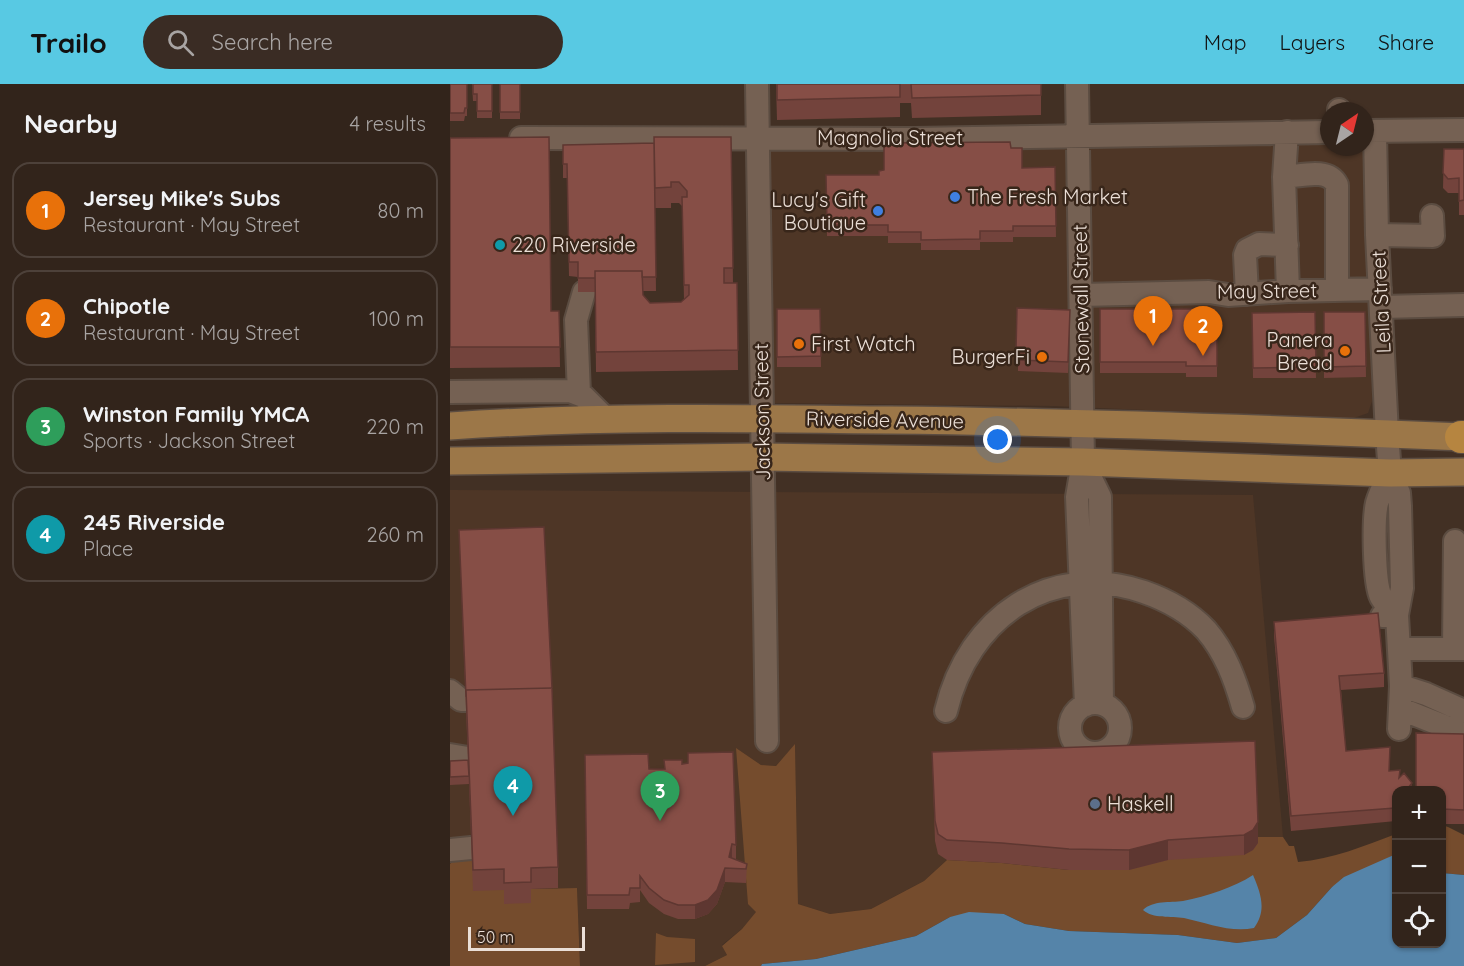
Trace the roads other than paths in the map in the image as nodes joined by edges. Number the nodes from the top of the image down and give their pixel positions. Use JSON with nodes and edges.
{"nodes":[{"id":1,"x":757,"y":84,"type":"edge"},
{"id":2,"x":1077,"y":84,"type":"edge"},
{"id":3,"x":1464,"y":130,"type":"edge"},
{"id":4,"x":1374,"y":131,"type":"edge"},
{"id":5,"x":1287,"y":132,"type":"junction"},
{"id":6,"x":1320,"y":132,"type":"edge"},
{"id":7,"x":1079,"y":136,"type":"junction"},
{"id":8,"x":497,"y":138,"type":"edge"},
{"id":9,"x":758,"y":139,"type":"junction"},
{"id":10,"x":1372,"y":156,"type":"edge"},
{"id":11,"x":1284,"y":177,"type":"junction"},
{"id":12,"x":1432,"y":216,"type":"dead end"},
{"id":13,"x":1377,"y":236,"type":"junction"},
{"id":14,"x":1287,"y":245,"type":"junction"},
{"id":15,"x":1336,"y":290,"type":"junction"},
{"id":16,"x":1288,"y":291,"type":"junction"},
{"id":17,"x":584,"y":292,"type":"edge"},
{"id":18,"x":1247,"y":294,"type":"junction"},
{"id":19,"x":1081,"y":295,"type":"junction"},
{"id":20,"x":1381,"y":298,"type":"junction"},
{"id":21,"x":1464,"y":305,"type":"edge"},
{"id":22,"x":450,"y":393,"type":"edge"},
{"id":23,"x":579,"y":394,"type":"junction"},
{"id":24,"x":762,"y":418,"type":"junction"},
{"id":25,"x":606,"y":420,"type":"junction"},
{"id":26,"x":1083,"y":422,"type":"junction"},
{"id":27,"x":450,"y":426,"type":"edge"},
{"id":28,"x":1387,"y":434,"type":"junction"},
{"id":29,"x":1463,"y":437,"type":"edge"},
{"id":30,"x":762,"y":457,"type":"junction"},
{"id":31,"x":450,"y":461,"type":"edge"},
{"id":32,"x":1083,"y":462,"type":"junction"},
{"id":33,"x":1464,"y":472,"type":"edge"},
{"id":34,"x":1390,"y":473,"type":"junction"},
{"id":35,"x":1455,"y":541,"type":"dead end"},
{"id":36,"x":1091,"y":584,"type":"junction"},
{"id":37,"x":1397,"y":615,"type":"junction"},
{"id":38,"x":1365,"y":618,"type":"edge"},
{"id":39,"x":1400,"y":649,"type":"junction"},
{"id":40,"x":1459,"y":649,"type":"edge"},
{"id":41,"x":1401,"y":686,"type":"junction"},
{"id":42,"x":1094,"y":705,"type":"dead end"},
{"id":43,"x":1244,"y":707,"type":"dead end"},
{"id":44,"x":946,"y":711,"type":"dead end"},
{"id":45,"x":1464,"y":711,"type":"edge"},
{"id":46,"x":1464,"y":734,"type":"edge"},
{"id":47,"x":767,"y":741,"type":"dead end"}],
"edges":[{"from":1,"to":9,"type":"street","name":"Jackson Street"},
{"from":2,"to":7,"type":"street","name":"Stonewall Street"},
{"from":3,"to":4,"type":"street"},
{"from":5,"to":6,"type":"street","name":"Magnolia Street"},
{"from":5,"to":7,"type":"street","name":"Magnolia Street"},
{"from":5,"to":11,"type":"street"},
{"from":7,"to":9,"type":"street","name":"Magnolia Street"},
{"from":7,"to":19,"type":"street","name":"Stonewall Street"},
{"from":8,"to":9,"type":"street","name":"Magnolia Street"},
{"from":9,"to":24,"type":"street","name":"Jackson Street"},
{"from":10,"to":13,"type":"street","name":"Leila Street"},
{"from":11,"to":14,"type":"street"},
{"from":11,"to":15,"type":"street"},
{"from":12,"to":13,"type":"street"},
{"from":13,"to":20,"type":"street","name":"Leila Street"},
{"from":14,"to":16,"type":"street"},
{"from":14,"to":18,"type":"street"},
{"from":15,"to":16,"type":"street","name":"May Street"},
{"from":15,"to":20,"type":"street","name":"May Street"},
{"from":16,"to":18,"type":"street","name":"May Street"},
{"from":17,"to":23,"type":"street"},
{"from":18,"to":19,"type":"street","name":"May Street"},
{"from":19,"to":26,"type":"street","name":"Stonewall Street"},
{"from":20,"to":21,"type":"street","name":"May Street"},
{"from":20,"to":28,"type":"street","name":"Leila Street"},
{"from":22,"to":23,"type":"street"},
{"from":23,"to":25,"type":"street"},
{"from":24,"to":25,"type":"main road","name":"Riverside Avenue"},
{"from":24,"to":26,"type":"main road","name":"Riverside Avenue"},
{"from":24,"to":30,"type":"street","name":"Jackson Street"},
{"from":25,"to":27,"type":"main road","name":"Riverside Avenue"},
{"from":26,"to":28,"type":"main road","name":"Riverside Avenue"},
{"from":26,"to":32,"type":"street","name":"Stonewall Street"},
{"from":28,"to":29,"type":"main road","name":"Riverside Avenue"},
{"from":28,"to":34,"type":"street","name":"Leila Street"},
{"from":30,"to":31,"type":"main road","name":"Riverside Avenue"},
{"from":30,"to":32,"type":"main road","name":"Riverside Avenue"},
{"from":30,"to":47,"type":"street","name":"Jackson Street"},
{"from":32,"to":34,"type":"main road","name":"Riverside Avenue"},
{"from":32,"to":36,"type":"street","name":"Stonewall Street"},
{"from":33,"to":34,"type":"main road","name":"Riverside Avenue"},
{"from":34,"to":37,"type":"street","name":"Leila Street"},
{"from":35,"to":40,"type":"street"},
{"from":36,"to":42,"type":"street","name":"Stonewall Street"},
{"from":36,"to":43,"type":"street"},
{"from":36,"to":44,"type":"street"},
{"from":37,"to":38,"type":"street"},
{"from":37,"to":39,"type":"street","name":"Leila Street"},
{"from":39,"to":40,"type":"street"},
{"from":39,"to":41,"type":"street","name":"Leila Street"},
{"from":41,"to":45,"type":"street"},
{"from":41,"to":46,"type":"street","name":"Leila Street"}]}
